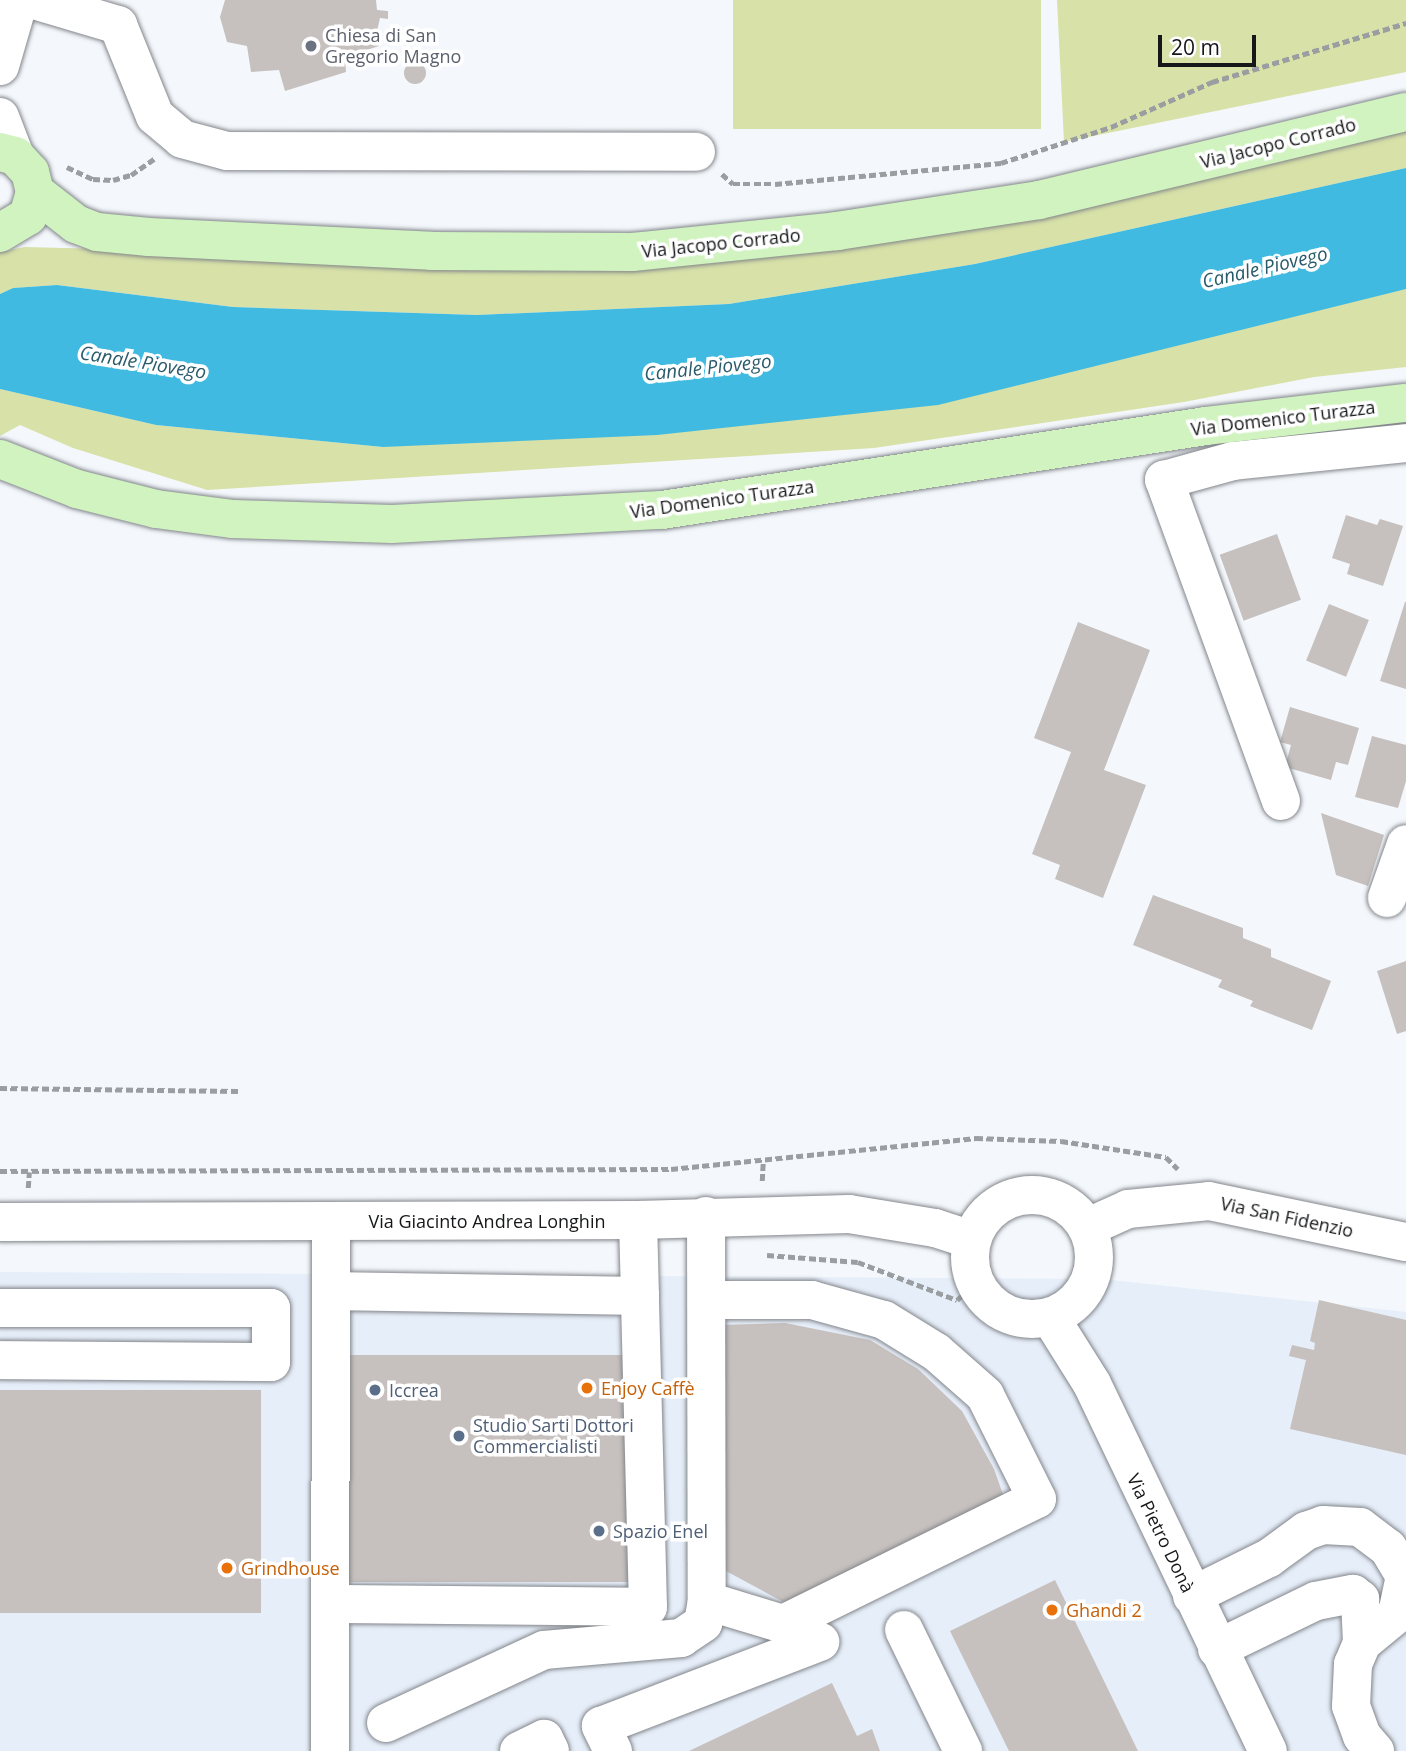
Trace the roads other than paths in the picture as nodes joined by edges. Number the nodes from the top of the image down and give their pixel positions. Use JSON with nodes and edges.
{"nodes":[{"id":1,"x":19,"y":0,"type":"edge"},
{"id":2,"x":34,"y":0,"type":"edge"},
{"id":3,"x":121,"y":12,"type":"edge"},
{"id":4,"x":0,"y":66,"type":"edge"},
{"id":5,"x":1406,"y":112,"type":"edge"},
{"id":6,"x":0,"y":117,"type":"edge"},
{"id":7,"x":696,"y":152,"type":"road end"},
{"id":8,"x":7,"y":154,"type":"edge"},
{"id":9,"x":35,"y":192,"type":"junction"},
{"id":10,"x":0,"y":233,"type":"edge"},
{"id":11,"x":1406,"y":403,"type":"edge"},
{"id":12,"x":1406,"y":443,"type":"edge"},
{"id":13,"x":0,"y":459,"type":"edge"},
{"id":14,"x":1281,"y":801,"type":"dead end"},
{"id":15,"x":1406,"y":844,"type":"edge"},
{"id":16,"x":1387,"y":898,"type":"dead end"},
{"id":17,"x":706,"y":1216,"type":"junction"},
{"id":18,"x":638,"y":1220,"type":"junction"},
{"id":19,"x":0,"y":1222,"type":"edge"},
{"id":20,"x":331,"y":1222,"type":"junction"},
{"id":21,"x":1088,"y":1227,"type":"junction"},
{"id":22,"x":971,"y":1240,"type":"junction"},
{"id":23,"x":1406,"y":1242,"type":"edge"},
{"id":24,"x":331,"y":1291,"type":"junction"},
{"id":25,"x":640,"y":1296,"type":"junction"},
{"id":26,"x":708,"y":1300,"type":"junction"},
{"id":27,"x":0,"y":1308,"type":"edge"},
{"id":28,"x":1050,"y":1318,"type":"junction"},
{"id":29,"x":0,"y":1360,"type":"edge"},
{"id":30,"x":1192,"y":1596,"type":"junction"},
{"id":31,"x":707,"y":1601,"type":"junction"},
{"id":32,"x":330,"y":1604,"type":"junction"},
{"id":33,"x":904,"y":1630,"type":"dead end"},
{"id":34,"x":820,"y":1642,"type":"dead end"},
{"id":35,"x":1362,"y":1643,"type":"junction"},
{"id":36,"x":1217,"y":1649,"type":"junction"},
{"id":37,"x":386,"y":1723,"type":"dead end"},
{"id":38,"x":330,"y":1751,"type":"edge"},
{"id":39,"x":519,"y":1751,"type":"edge"},
{"id":40,"x":550,"y":1751,"type":"edge"},
{"id":41,"x":613,"y":1751,"type":"edge"},
{"id":42,"x":963,"y":1751,"type":"edge"},
{"id":43,"x":1268,"y":1751,"type":"edge"},
{"id":44,"x":1375,"y":1751,"type":"edge"}],
"edges":[{"from":1,"to":4,"type":"street"},
{"from":2,"to":3,"type":"street"},
{"from":3,"to":7,"type":"street"},
{"from":5,"to":9,"type":"main road","name":"Via Jacopo Corrado"},
{"from":6,"to":8,"type":"street"},
{"from":8,"to":9,"type":"main road"},
{"from":9,"to":10,"type":"main road"},
{"from":11,"to":13,"type":"main road","name":"Via Domenico Turazza"},
{"from":12,"to":14,"type":"street"},
{"from":15,"to":16,"type":"street"},
{"from":17,"to":18,"type":"street","name":"Via Giacinto Andrea Longhin"},
{"from":17,"to":22,"type":"street","name":"Via Giacinto Andrea Longhin"},
{"from":17,"to":26,"type":"street"},
{"from":18,"to":20,"type":"street","name":"Via Giacinto Andrea Longhin"},
{"from":18,"to":25,"type":"street"},
{"from":19,"to":20,"type":"street","name":"Via Giacinto Andrea Longhin"},
{"from":20,"to":24,"type":"street"},
{"from":21,"to":22,"type":"street"},
{"from":21,"to":23,"type":"street","name":"Via San Fidenzio"},
{"from":21,"to":28,"type":"street"},
{"from":22,"to":28,"type":"street"},
{"from":24,"to":25,"type":"street"},
{"from":24,"to":32,"type":"street"},
{"from":25,"to":32,"type":"street"},
{"from":26,"to":31,"type":"street"},
{"from":26,"to":31,"type":"street"},
{"from":27,"to":29,"type":"street"},
{"from":28,"to":30,"type":"street","name":"Via Pietro Donà"},
{"from":30,"to":35,"type":"street"},
{"from":30,"to":36,"type":"street","name":"Via Pietro Donà"},
{"from":31,"to":37,"type":"street"},
{"from":32,"to":38,"type":"street"},
{"from":33,"to":42,"type":"street"},
{"from":34,"to":41,"type":"street"},
{"from":35,"to":36,"type":"street"},
{"from":35,"to":44,"type":"street"},
{"from":36,"to":43,"type":"street","name":"Via Pietro Donà"},
{"from":39,"to":40,"type":"street"}]}
